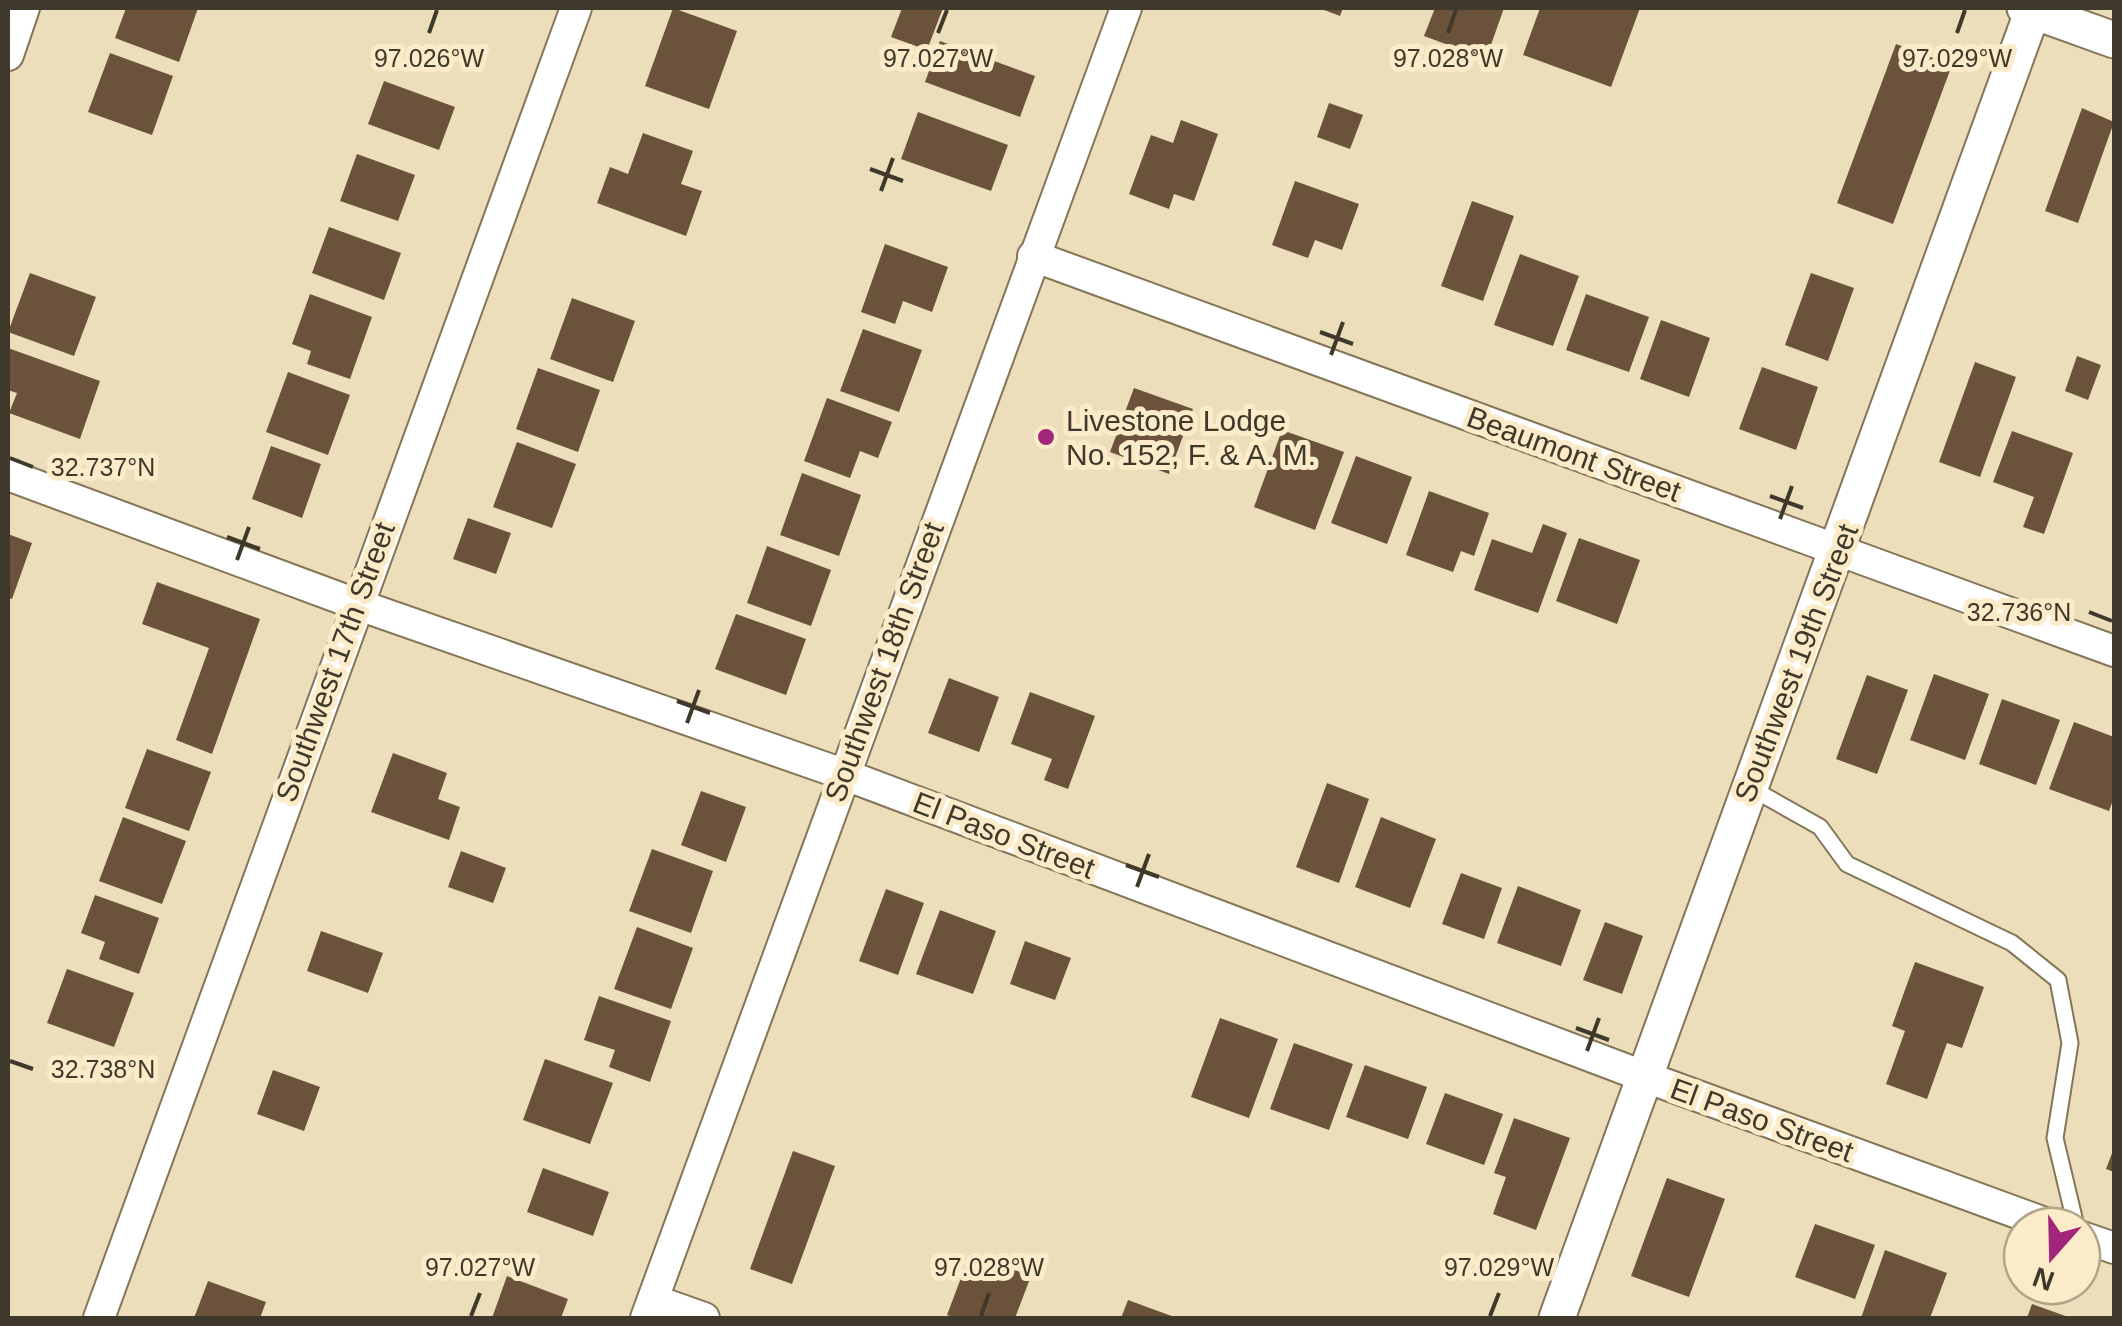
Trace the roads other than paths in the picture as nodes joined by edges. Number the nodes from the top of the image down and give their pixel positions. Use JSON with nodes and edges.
{"nodes":[{"id":1,"x":24,"y":8,"type":"edge"},
{"id":2,"x":576,"y":8,"type":"edge"},
{"id":3,"x":1126,"y":8,"type":"edge"},
{"id":4,"x":2031,"y":8,"type":"edge"},
{"id":5,"x":2114,"y":40,"type":"edge"},
{"id":6,"x":8,"y":55,"type":"edge"},
{"id":7,"x":1034,"y":256,"type":"junction"},
{"id":8,"x":8,"y":475,"type":"edge"},
{"id":9,"x":1839,"y":549,"type":"junction"},
{"id":10,"x":356,"y":604,"type":"junction"},
{"id":11,"x":2114,"y":651,"type":"edge"},
{"id":12,"x":843,"y":774,"type":"junction"},
{"id":13,"x":1749,"y":787,"type":"junction"},
{"id":14,"x":1643,"y":1076,"type":"junction"},
{"id":15,"x":2071,"y":1206,"type":"edge"},
{"id":16,"x":2002,"y":1207,"type":"edge"},
{"id":17,"x":649,"y":1309,"type":"edge"},
{"id":18,"x":98,"y":1318,"type":"edge"},
{"id":19,"x":704,"y":1318,"type":"edge"},
{"id":20,"x":1556,"y":1318,"type":"edge"}],
"edges":[{"from":1,"to":6,"type":"street"},
{"from":2,"to":10,"type":"street","name":"Southwest 17th Street"},
{"from":3,"to":7,"type":"street","name":"Southwest 18th Street"},
{"from":4,"to":5,"type":"street"},
{"from":4,"to":9,"type":"street","name":"Southwest 19th Street"},
{"from":7,"to":9,"type":"street","name":"Beaumont Street"},
{"from":7,"to":12,"type":"street","name":"Southwest 18th Street"},
{"from":8,"to":10,"type":"street","name":"El Paso Street"},
{"from":9,"to":11,"type":"street","name":"Beaumont Street"},
{"from":9,"to":13,"type":"street","name":"Southwest 19th Street"},
{"from":10,"to":12,"type":"street","name":"El Paso Street"},
{"from":10,"to":18,"type":"street","name":"Southwest 17th Street"},
{"from":12,"to":14,"type":"street","name":"El Paso Street"},
{"from":12,"to":17,"type":"street","name":"Southwest 18th Street"},
{"from":13,"to":14,"type":"street","name":"Southwest 19th Street"},
{"from":13,"to":15,"type":"lane"},
{"from":14,"to":16,"type":"street","name":"El Paso Street"},
{"from":14,"to":20,"type":"street","name":"Southwest 19th Street"},
{"from":17,"to":19,"type":"street"}]}
